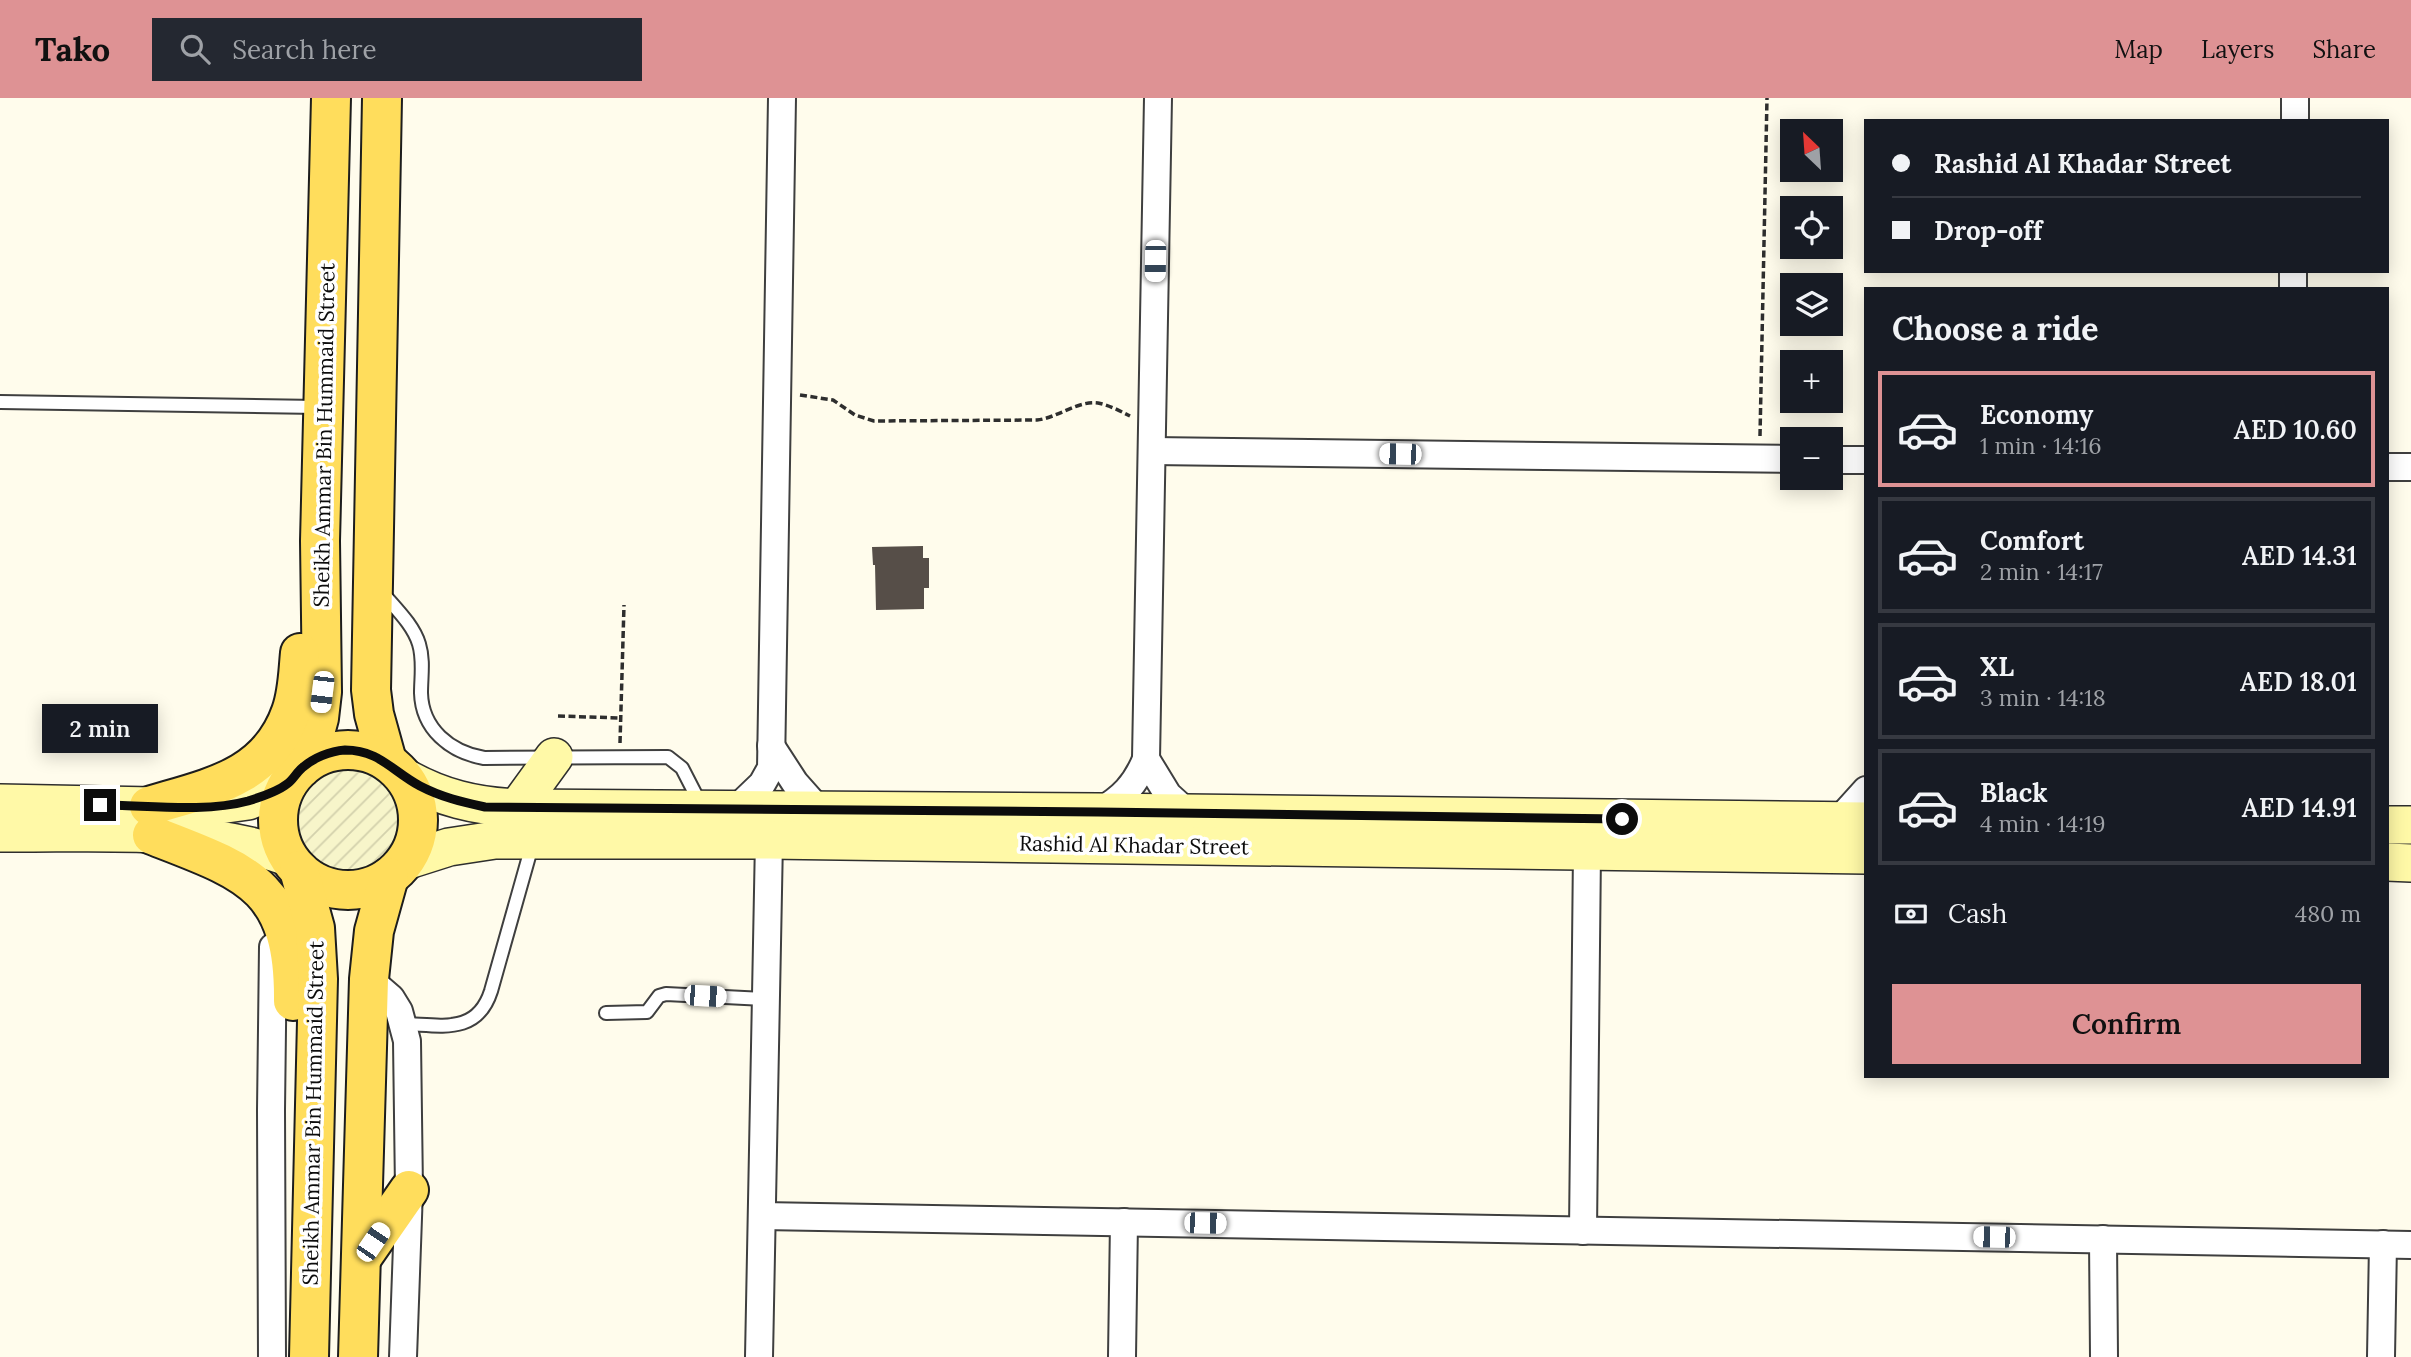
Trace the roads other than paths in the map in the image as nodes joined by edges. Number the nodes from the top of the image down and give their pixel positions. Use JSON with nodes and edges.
{"nodes":[{"id":1,"x":382,"y":98,"type":"edge"},
{"id":2,"x":782,"y":98,"type":"edge"},
{"id":3,"x":1158,"y":98,"type":"edge"},
{"id":4,"x":2295,"y":98,"type":"edge"},
{"id":5,"x":323,"y":108,"type":"edge"},
{"id":6,"x":2295,"y":119,"type":"edge"},
{"id":7,"x":0,"y":402,"type":"edge"},
{"id":8,"x":322,"y":407,"type":"junction"},
{"id":9,"x":1152,"y":438,"type":"junction"},
{"id":10,"x":1780,"y":459,"type":"edge"},
{"id":11,"x":1843,"y":460,"type":"edge"},
{"id":12,"x":1864,"y":460,"type":"edge"},
{"id":13,"x":2389,"y":467,"type":"edge"},
{"id":14,"x":2411,"y":467,"type":"edge"},
{"id":15,"x":320,"y":541,"type":"junction"},
{"id":16,"x":373,"y":581,"type":"junction"},
{"id":17,"x":771,"y":746,"type":"junction"},
{"id":18,"x":554,"y":757,"type":"junction"},
{"id":19,"x":1146,"y":759,"type":"junction"},
{"id":20,"x":395,"y":769,"type":"junction"},
{"id":21,"x":295,"y":776,"type":"junction"},
{"id":22,"x":1864,"y":794,"type":"edge"},
{"id":23,"x":0,"y":803,"type":"edge"},
{"id":24,"x":517,"y":808,"type":"junction"},
{"id":25,"x":720,"y":808,"type":"junction"},
{"id":26,"x":819,"y":810,"type":"junction"},
{"id":27,"x":1098,"y":812,"type":"junction"},
{"id":28,"x":1189,"y":814,"type":"junction"},
{"id":29,"x":151,"y":820,"type":"junction"},
{"id":30,"x":1852,"y":821,"type":"edge"},
{"id":31,"x":2389,"y":825,"type":"edge"},
{"id":32,"x":2411,"y":825,"type":"edge"},
{"id":33,"x":0,"y":833,"type":"edge"},
{"id":34,"x":769,"y":840,"type":"junction"},
{"id":35,"x":534,"y":841,"type":"junction"},
{"id":36,"x":1587,"y":851,"type":"junction"},
{"id":37,"x":1864,"y":855,"type":"edge"},
{"id":38,"x":2389,"y":862,"type":"edge"},
{"id":39,"x":2411,"y":863,"type":"edge"},
{"id":40,"x":294,"y":864,"type":"junction"},
{"id":41,"x":397,"y":869,"type":"junction"},
{"id":42,"x":274,"y":906,"type":"junction"},
{"id":43,"x":369,"y":979,"type":"junction"},
{"id":44,"x":766,"y":999,"type":"junction"},
{"id":45,"x":606,"y":1013,"type":"dead end"},
{"id":46,"x":404,"y":1024,"type":"junction"},
{"id":47,"x":316,"y":1111,"type":"junction"},
{"id":48,"x":409,"y":1190,"type":"junction"},
{"id":49,"x":762,"y":1216,"type":"junction"},
{"id":50,"x":1124,"y":1222,"type":"junction"},
{"id":51,"x":1583,"y":1231,"type":"junction"},
{"id":52,"x":2103,"y":1239,"type":"junction"},
{"id":53,"x":2383,"y":1244,"type":"junction"},
{"id":54,"x":2411,"y":1245,"type":"edge"},
{"id":55,"x":361,"y":1259,"type":"junction"},
{"id":56,"x":362,"y":1353,"type":"edge"},
{"id":57,"x":272,"y":1357,"type":"edge"},
{"id":58,"x":309,"y":1357,"type":"edge"},
{"id":59,"x":403,"y":1357,"type":"edge"},
{"id":60,"x":759,"y":1357,"type":"edge"},
{"id":61,"x":1122,"y":1357,"type":"edge"},
{"id":62,"x":2104,"y":1357,"type":"edge"},
{"id":63,"x":2381,"y":1357,"type":"edge"}],
"edges":[{"from":1,"to":16,"type":"main road"},
{"from":2,"to":17,"type":"street"},
{"from":3,"to":9,"type":"street"},
{"from":4,"to":6,"type":"street"},
{"from":5,"to":8,"type":"main road","name":"Sheikh Ammar Bin Hummaid Street"},
{"from":7,"to":8,"type":"lane"},
{"from":8,"to":15,"type":"main road","name":"Sheikh Ammar Bin Hummaid Street"},
{"from":9,"to":10,"type":"street"},
{"from":9,"to":19,"type":"street"},
{"from":11,"to":12,"type":"street"},
{"from":13,"to":14,"type":"street"},
{"from":15,"to":21,"type":"main road","name":"Sheikh Ammar Bin Hummaid Street"},
{"from":15,"to":29,"type":"main road"},
{"from":16,"to":18,"type":"lane"},
{"from":16,"to":20,"type":"main road"},
{"from":17,"to":25,"type":"street"},
{"from":17,"to":26,"type":"street"},
{"from":18,"to":24,"type":"street"},
{"from":18,"to":25,"type":"lane"},
{"from":19,"to":27,"type":"street"},
{"from":19,"to":28,"type":"street"},
{"from":20,"to":21,"type":"main road"},
{"from":20,"to":24,"type":"street","name":"Rashid Al Khadar Street"},
{"from":20,"to":41,"type":"main road"},
{"from":21,"to":29,"type":"street"},
{"from":21,"to":40,"type":"main road"},
{"from":22,"to":30,"type":"street"},
{"from":23,"to":29,"type":"street"},
{"from":24,"to":25,"type":"street","name":"Rashid Al Khadar Street"},
{"from":25,"to":26,"type":"street","name":"Rashid Al Khadar Street"},
{"from":26,"to":27,"type":"street","name":"Rashid Al Khadar Street"},
{"from":27,"to":28,"type":"street","name":"Rashid Al Khadar Street"},
{"from":28,"to":30,"type":"street","name":"Rashid Al Khadar Street"},
{"from":29,"to":33,"type":"street"},
{"from":29,"to":40,"type":"street"},
{"from":29,"to":42,"type":"main road"},
{"from":31,"to":32,"type":"street"},
{"from":34,"to":35,"type":"street","name":"Rashid Al Khadar Street"},
{"from":34,"to":36,"type":"street","name":"Rashid Al Khadar Street"},
{"from":34,"to":44,"type":"street"},
{"from":35,"to":41,"type":"street","name":"Rashid Al Khadar Street"},
{"from":35,"to":46,"type":"lane"},
{"from":36,"to":37,"type":"street","name":"Rashid Al Khadar Street"},
{"from":36,"to":51,"type":"street"},
{"from":38,"to":39,"type":"street"},
{"from":40,"to":41,"type":"main road"},
{"from":40,"to":47,"type":"main road","name":"Sheikh Ammar Bin Hummaid Street"},
{"from":41,"to":43,"type":"main road"},
{"from":42,"to":47,"type":"main road"},
{"from":42,"to":57,"type":"street"},
{"from":43,"to":46,"type":"street"},
{"from":43,"to":55,"type":"main road"},
{"from":44,"to":45,"type":"lane"},
{"from":44,"to":49,"type":"street"},
{"from":46,"to":48,"type":"street"},
{"from":47,"to":58,"type":"main road","name":"Sheikh Ammar Bin Hummaid Street"},
{"from":48,"to":55,"type":"main road"},
{"from":48,"to":59,"type":"street"},
{"from":49,"to":50,"type":"street"},
{"from":49,"to":60,"type":"street"},
{"from":50,"to":51,"type":"street"},
{"from":50,"to":61,"type":"street"},
{"from":51,"to":52,"type":"street"},
{"from":52,"to":53,"type":"street"},
{"from":52,"to":62,"type":"street"},
{"from":53,"to":54,"type":"street"},
{"from":53,"to":63,"type":"street"},
{"from":55,"to":56,"type":"main road"}]}
